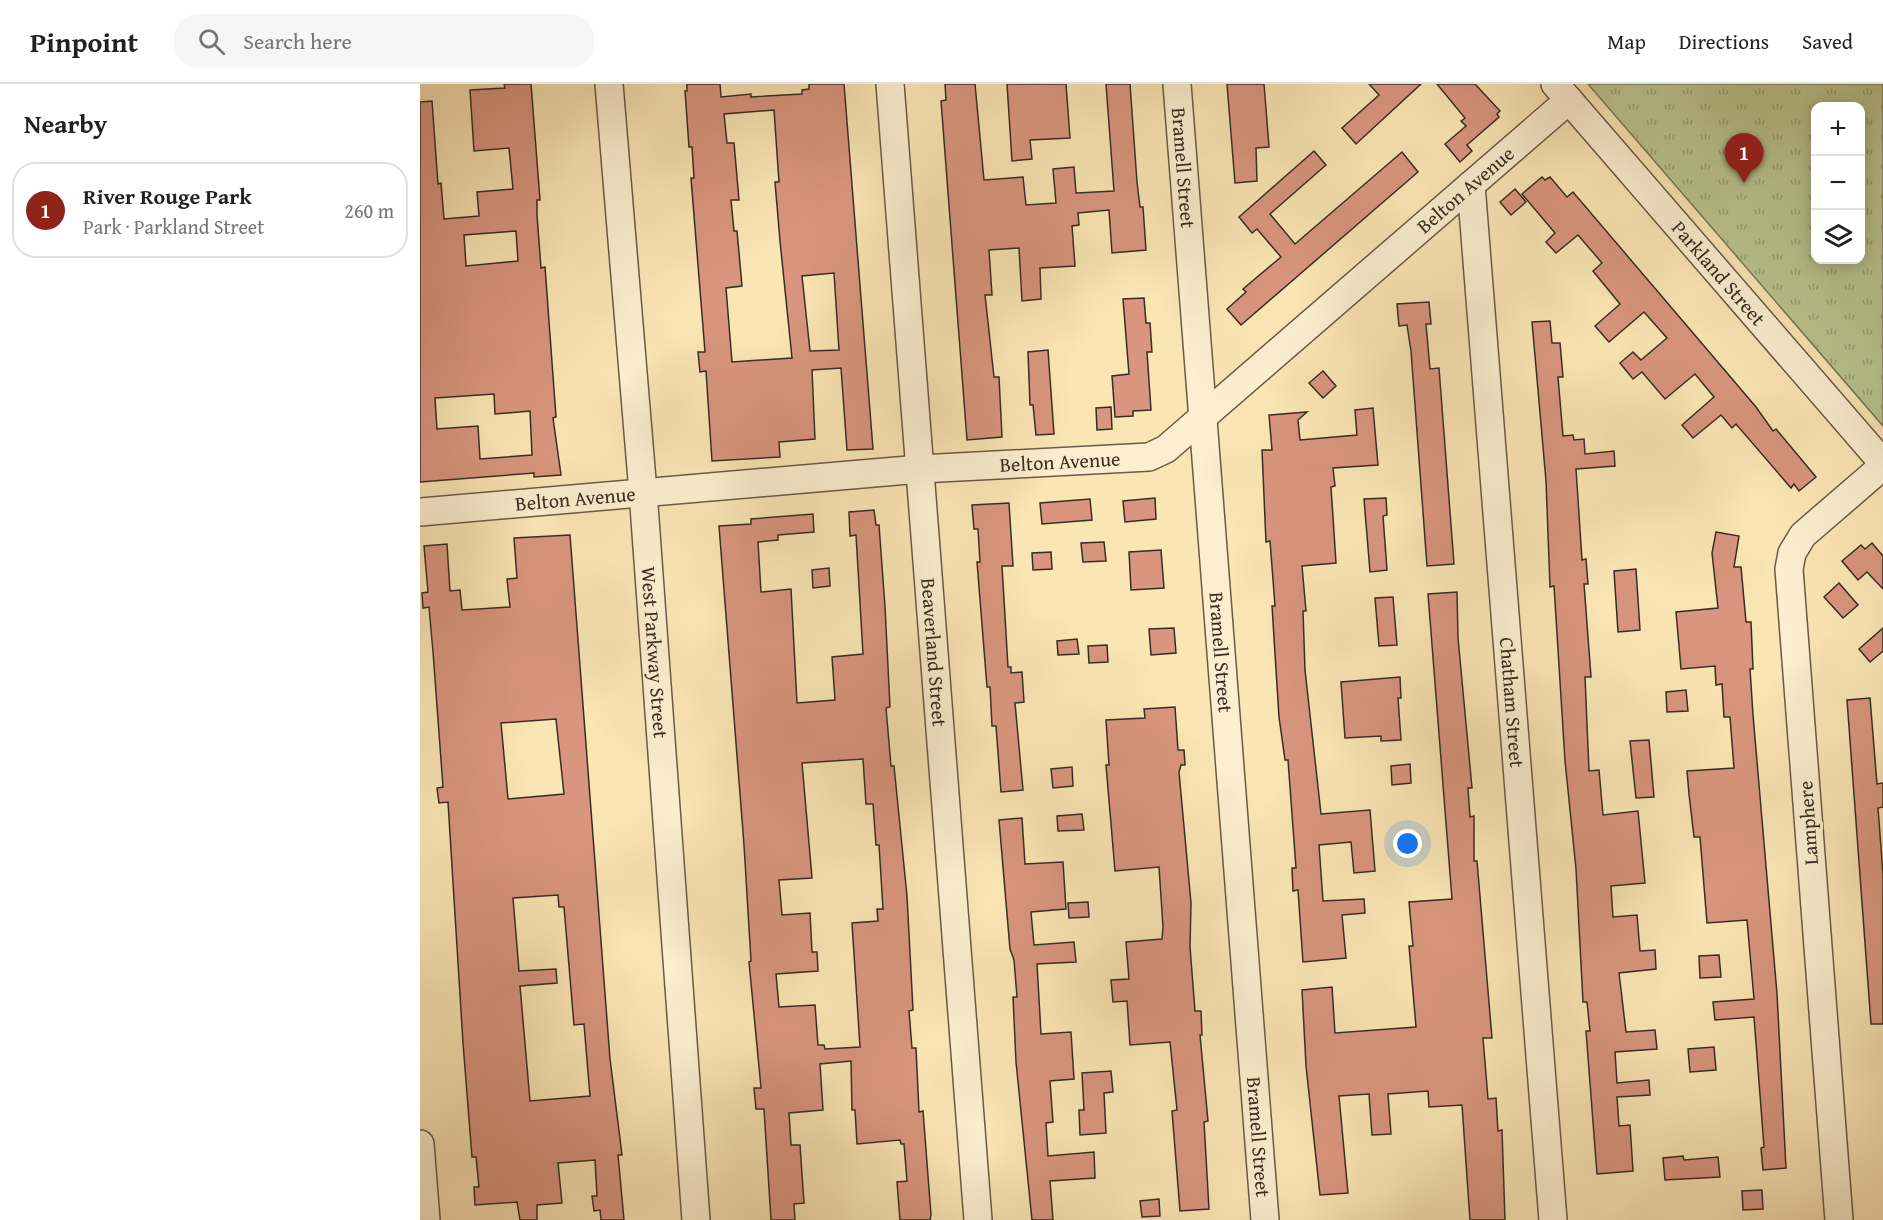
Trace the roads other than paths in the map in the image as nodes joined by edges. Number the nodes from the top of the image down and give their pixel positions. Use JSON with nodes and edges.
{"nodes":[{"id":1,"x":609,"y":84,"type":"edge"},
{"id":2,"x":890,"y":84,"type":"edge"},
{"id":3,"x":1177,"y":84,"type":"edge"},
{"id":4,"x":1562,"y":92,"type":"edge"},
{"id":5,"x":1471,"y":185,"type":"junction"},
{"id":6,"x":1203,"y":417,"type":"junction"},
{"id":7,"x":1883,"y":464,"type":"edge"},
{"id":8,"x":920,"y":469,"type":"junction"},
{"id":9,"x":643,"y":492,"type":"junction"},
{"id":10,"x":420,"y":512,"type":"edge"},
{"id":11,"x":420,"y":1144,"type":"edge"},
{"id":12,"x":426,"y":1220,"type":"edge"},
{"id":13,"x":696,"y":1220,"type":"edge"},
{"id":14,"x":978,"y":1220,"type":"edge"},
{"id":15,"x":1265,"y":1220,"type":"edge"},
{"id":16,"x":1553,"y":1220,"type":"edge"},
{"id":17,"x":1839,"y":1220,"type":"edge"}],
"edges":[{"from":1,"to":9,"type":"street","name":"West Parkway Street"},
{"from":2,"to":8,"type":"street","name":"Beaverland Street"},
{"from":3,"to":6,"type":"street","name":"Bramell Street"},
{"from":4,"to":5,"type":"street","name":"Belton Avenue"},
{"from":4,"to":7,"type":"street","name":"Parkland Street"},
{"from":5,"to":6,"type":"street","name":"Belton Avenue"},
{"from":5,"to":16,"type":"street","name":"Chatham Street"},
{"from":6,"to":8,"type":"street","name":"Belton Avenue"},
{"from":6,"to":15,"type":"street","name":"Bramell Street"},
{"from":7,"to":17,"type":"street","name":"Lamphere"},
{"from":8,"to":9,"type":"street","name":"Belton Avenue"},
{"from":8,"to":14,"type":"street","name":"Beaverland Street"},
{"from":9,"to":10,"type":"street","name":"Belton Avenue"},
{"from":9,"to":13,"type":"street","name":"West Parkway Street"},
{"from":11,"to":12,"type":"street"}]}
